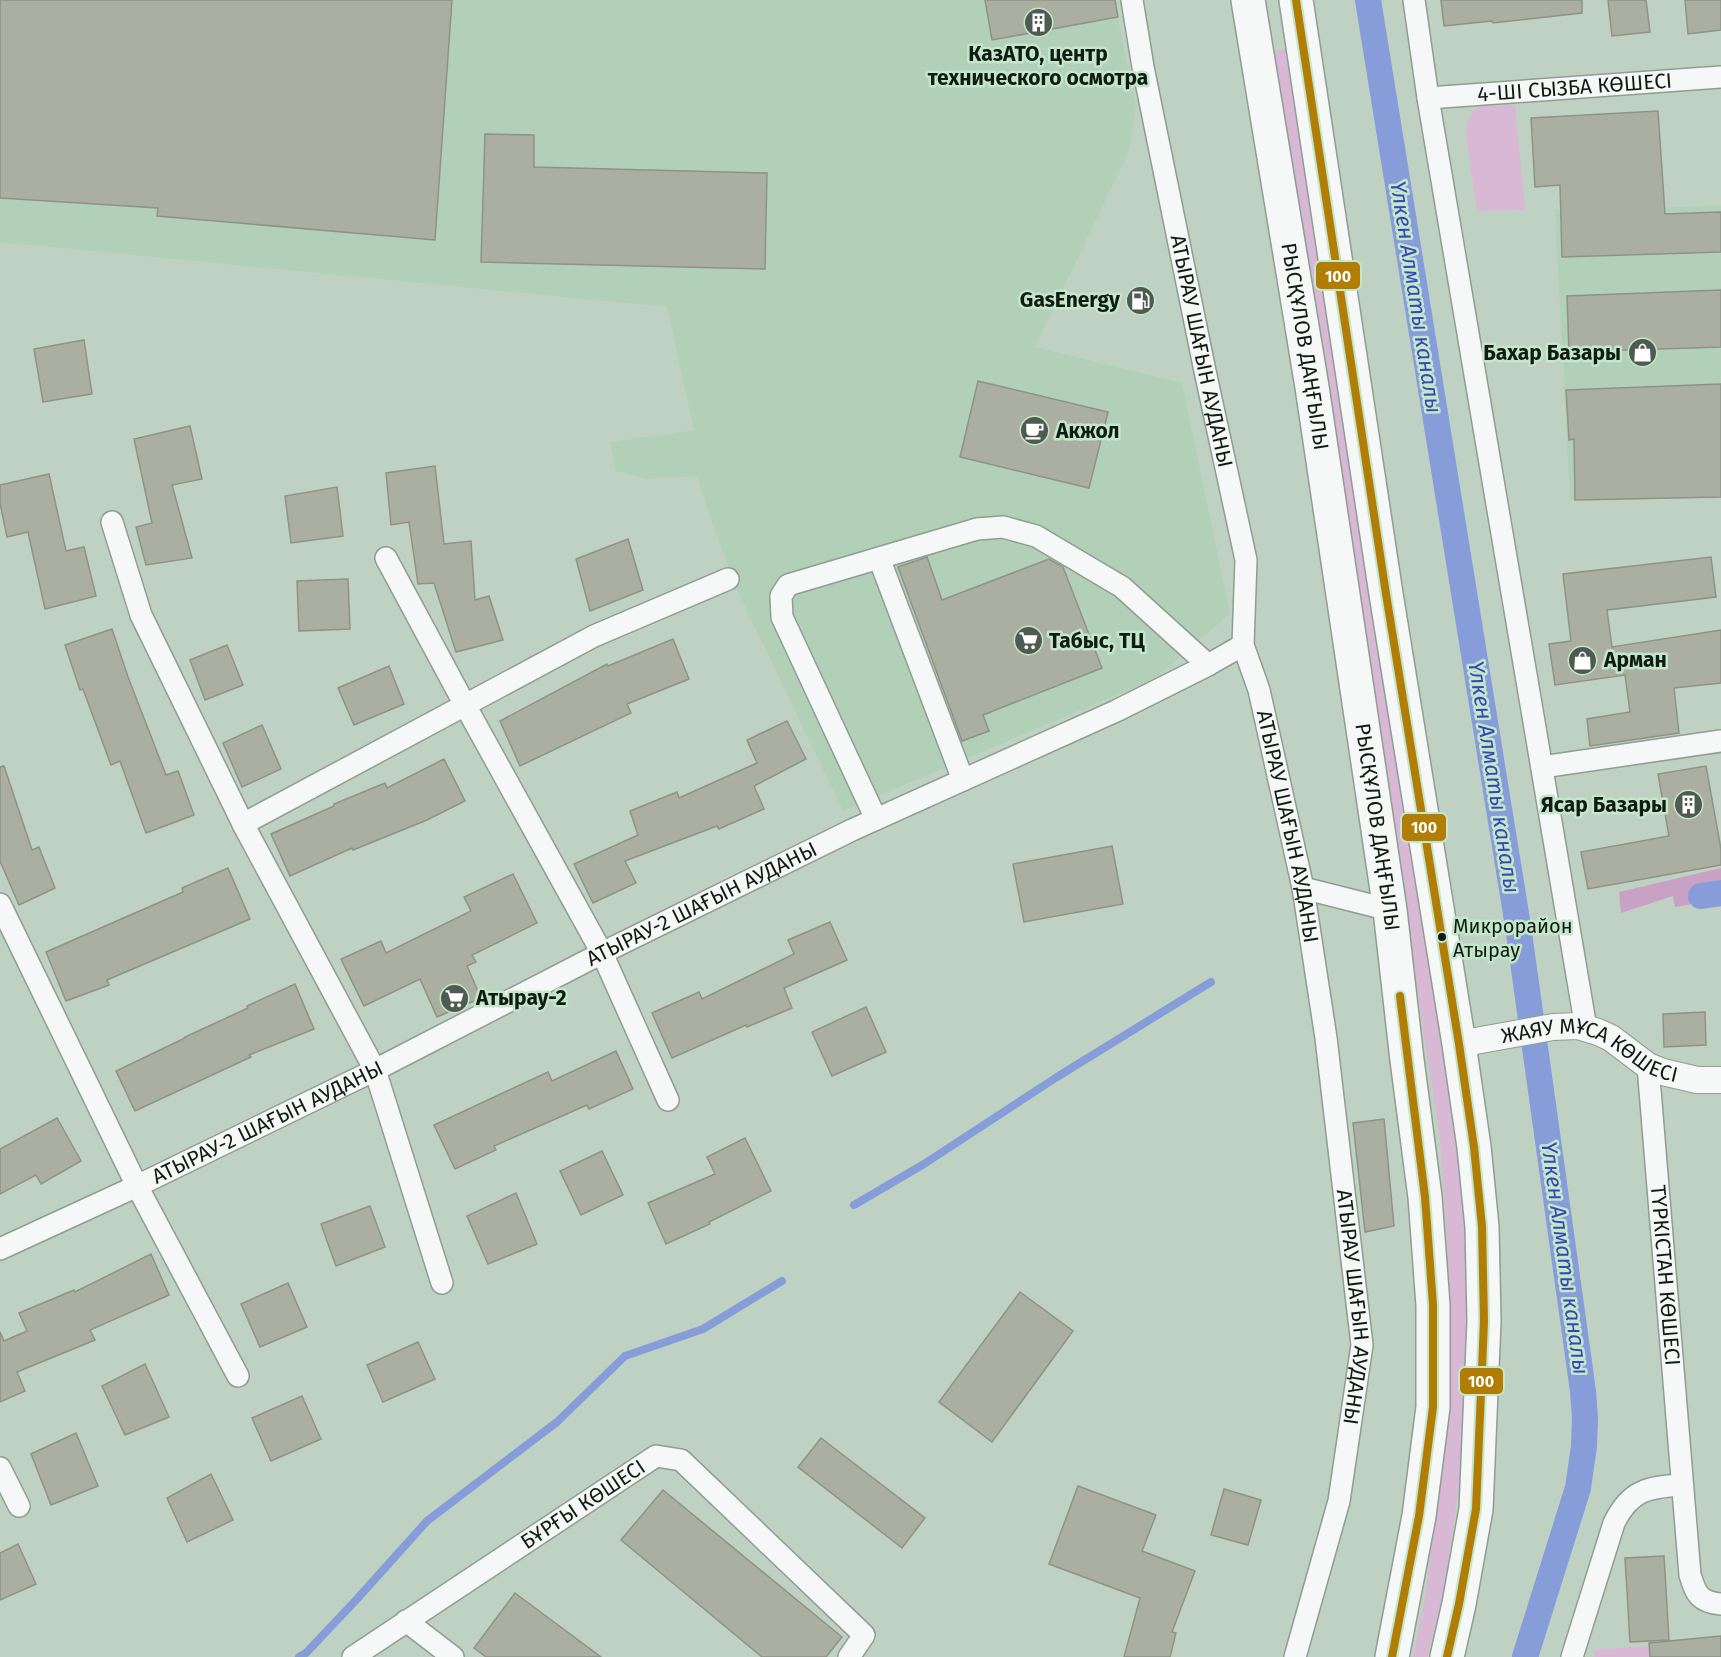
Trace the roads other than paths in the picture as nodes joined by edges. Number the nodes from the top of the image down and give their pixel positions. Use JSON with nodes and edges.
{"nodes":[{"id":1,"x":1132,"y":0,"type":"edge"},
{"id":2,"x":1248,"y":0,"type":"edge"},
{"id":3,"x":1296,"y":0,"type":"edge"},
{"id":4,"x":1414,"y":0,"type":"edge"},
{"id":5,"x":1301,"y":34,"type":"junction"},
{"id":6,"x":1255,"y":42,"type":"junction"},
{"id":7,"x":1721,"y":77,"type":"edge"},
{"id":8,"x":1428,"y":98,"type":"junction"},
{"id":9,"x":112,"y":522,"type":"dead end"},
{"id":10,"x":386,"y":558,"type":"dead end"},
{"id":11,"x":879,"y":558,"type":"junction"},
{"id":12,"x":728,"y":579,"type":"dead end"},
{"id":13,"x":1243,"y":645,"type":"junction"},
{"id":14,"x":1208,"y":664,"type":"junction"},
{"id":15,"x":465,"y":705,"type":"junction"},
{"id":16,"x":1721,"y":741,"type":"edge"},
{"id":17,"x":1542,"y":766,"type":"junction"},
{"id":18,"x":963,"y":780,"type":"junction"},
{"id":19,"x":876,"y":819,"type":"junction"},
{"id":20,"x":243,"y":824,"type":"junction"},
{"id":21,"x":1303,"y":888,"type":"junction"},
{"id":22,"x":0,"y":904,"type":"edge"},
{"id":23,"x":1390,"y":910,"type":"junction"},
{"id":24,"x":602,"y":953,"type":"junction"},
{"id":25,"x":1586,"y":1028,"type":"junction"},
{"id":26,"x":1459,"y":1044,"type":"junction"},
{"id":27,"x":1648,"y":1066,"type":"junction"},
{"id":28,"x":375,"y":1070,"type":"junction"},
{"id":29,"x":1721,"y":1080,"type":"edge"},
{"id":30,"x":668,"y":1100,"type":"dead end"},
{"id":31,"x":137,"y":1186,"type":"junction"},
{"id":32,"x":0,"y":1249,"type":"edge"},
{"id":33,"x":442,"y":1282,"type":"dead end"},
{"id":34,"x":238,"y":1376,"type":"dead end"},
{"id":35,"x":0,"y":1468,"type":"edge"},
{"id":36,"x":1682,"y":1485,"type":"junction"},
{"id":37,"x":19,"y":1506,"type":"dead end"},
{"id":38,"x":1721,"y":1604,"type":"edge"},
{"id":39,"x":406,"y":1621,"type":"junction"},
{"id":40,"x":353,"y":1657,"type":"edge"},
{"id":41,"x":453,"y":1657,"type":"edge"},
{"id":42,"x":849,"y":1657,"type":"edge"},
{"id":43,"x":1295,"y":1657,"type":"edge"},
{"id":44,"x":1392,"y":1657,"type":"edge"},
{"id":45,"x":1447,"y":1657,"type":"edge"},
{"id":46,"x":1572,"y":1657,"type":"edge"}],
"edges":[{"from":1,"to":13,"type":"street","name":"АТЫРАУ ШАҒЫН АУДАНЫ"},
{"from":2,"to":6,"type":"main road","name":"РЫСҚҰЛОВ ДАҢҒЫЛЫ"},
{"from":3,"to":5,"type":"main road","name":"РЫСҚҰЛОВ ДАҢҒЫЛЫ"},
{"from":4,"to":8,"type":"street"},
{"from":5,"to":6,"type":"main road"},
{"from":5,"to":26,"type":"main road","name":"РЫСҚҰЛОВ ДАҢҒЫЛЫ"},
{"from":6,"to":23,"type":"main road","name":"РЫСҚҰЛОВ ДАҢҒЫЛЫ"},
{"from":7,"to":8,"type":"street","name":"4-ШІ СЫЗБА КӨШЕСІ"},
{"from":8,"to":17,"type":"street"},
{"from":9,"to":20,"type":"street"},
{"from":10,"to":15,"type":"street"},
{"from":11,"to":14,"type":"street"},
{"from":11,"to":18,"type":"street"},
{"from":11,"to":19,"type":"street"},
{"from":12,"to":15,"type":"street"},
{"from":13,"to":14,"type":"street","name":"АТЫРАУ-2 ШАҒЫН АУДАНЫ"},
{"from":13,"to":21,"type":"street","name":"АТЫРАУ ШАҒЫН АУДАНЫ"},
{"from":14,"to":18,"type":"street","name":"АТЫРАУ-2 ШАҒЫН АУДАНЫ"},
{"from":15,"to":20,"type":"street"},
{"from":15,"to":24,"type":"street"},
{"from":16,"to":17,"type":"street"},
{"from":17,"to":25,"type":"street"},
{"from":18,"to":19,"type":"street","name":"АТЫРАУ-2 ШАҒЫН АУДАНЫ"},
{"from":19,"to":24,"type":"street","name":"АТЫРАУ-2 ШАҒЫН АУДАНЫ"},
{"from":20,"to":28,"type":"street"},
{"from":21,"to":23,"type":"street"},
{"from":21,"to":43,"type":"street","name":"АТЫРАУ ШАҒЫН АУДАНЫ"},
{"from":22,"to":31,"type":"street"},
{"from":23,"to":44,"type":"main road","name":"РЫСҚҰЛОВ ДАҢҒЫЛЫ"},
{"from":24,"to":28,"type":"street","name":"АТЫРАУ-2 ШАҒЫН АУДАНЫ"},
{"from":24,"to":30,"type":"street"},
{"from":25,"to":26,"type":"street","name":"ЖАЯУ МҰСА КӨШЕСІ"},
{"from":25,"to":27,"type":"street","name":"ЖАЯУ МҰСА КӨШЕСІ"},
{"from":26,"to":45,"type":"main road","name":"РЫСҚҰЛОВ ДАҢҒЫЛЫ"},
{"from":27,"to":29,"type":"street","name":"ЖАЯУ МҰСА КӨШЕСІ"},
{"from":27,"to":36,"type":"street","name":"ТҮРКІСТАН КӨШЕСІ"},
{"from":28,"to":31,"type":"street","name":"АТЫРАУ-2 ШАҒЫН АУДАНЫ"},
{"from":28,"to":33,"type":"street"},
{"from":31,"to":32,"type":"street","name":"АТЫРАУ-2 ШАҒЫН АУДАНЫ"},
{"from":31,"to":34,"type":"street"},
{"from":35,"to":37,"type":"street"},
{"from":36,"to":38,"type":"street","name":"ТҮРКІСТАН КӨШЕСІ"},
{"from":36,"to":46,"type":"street"},
{"from":39,"to":40,"type":"street","name":"БҰРҒЫ КӨШЕСІ"},
{"from":39,"to":41,"type":"street"},
{"from":39,"to":42,"type":"street","name":"БҰРҒЫ КӨШЕСІ"}]}
